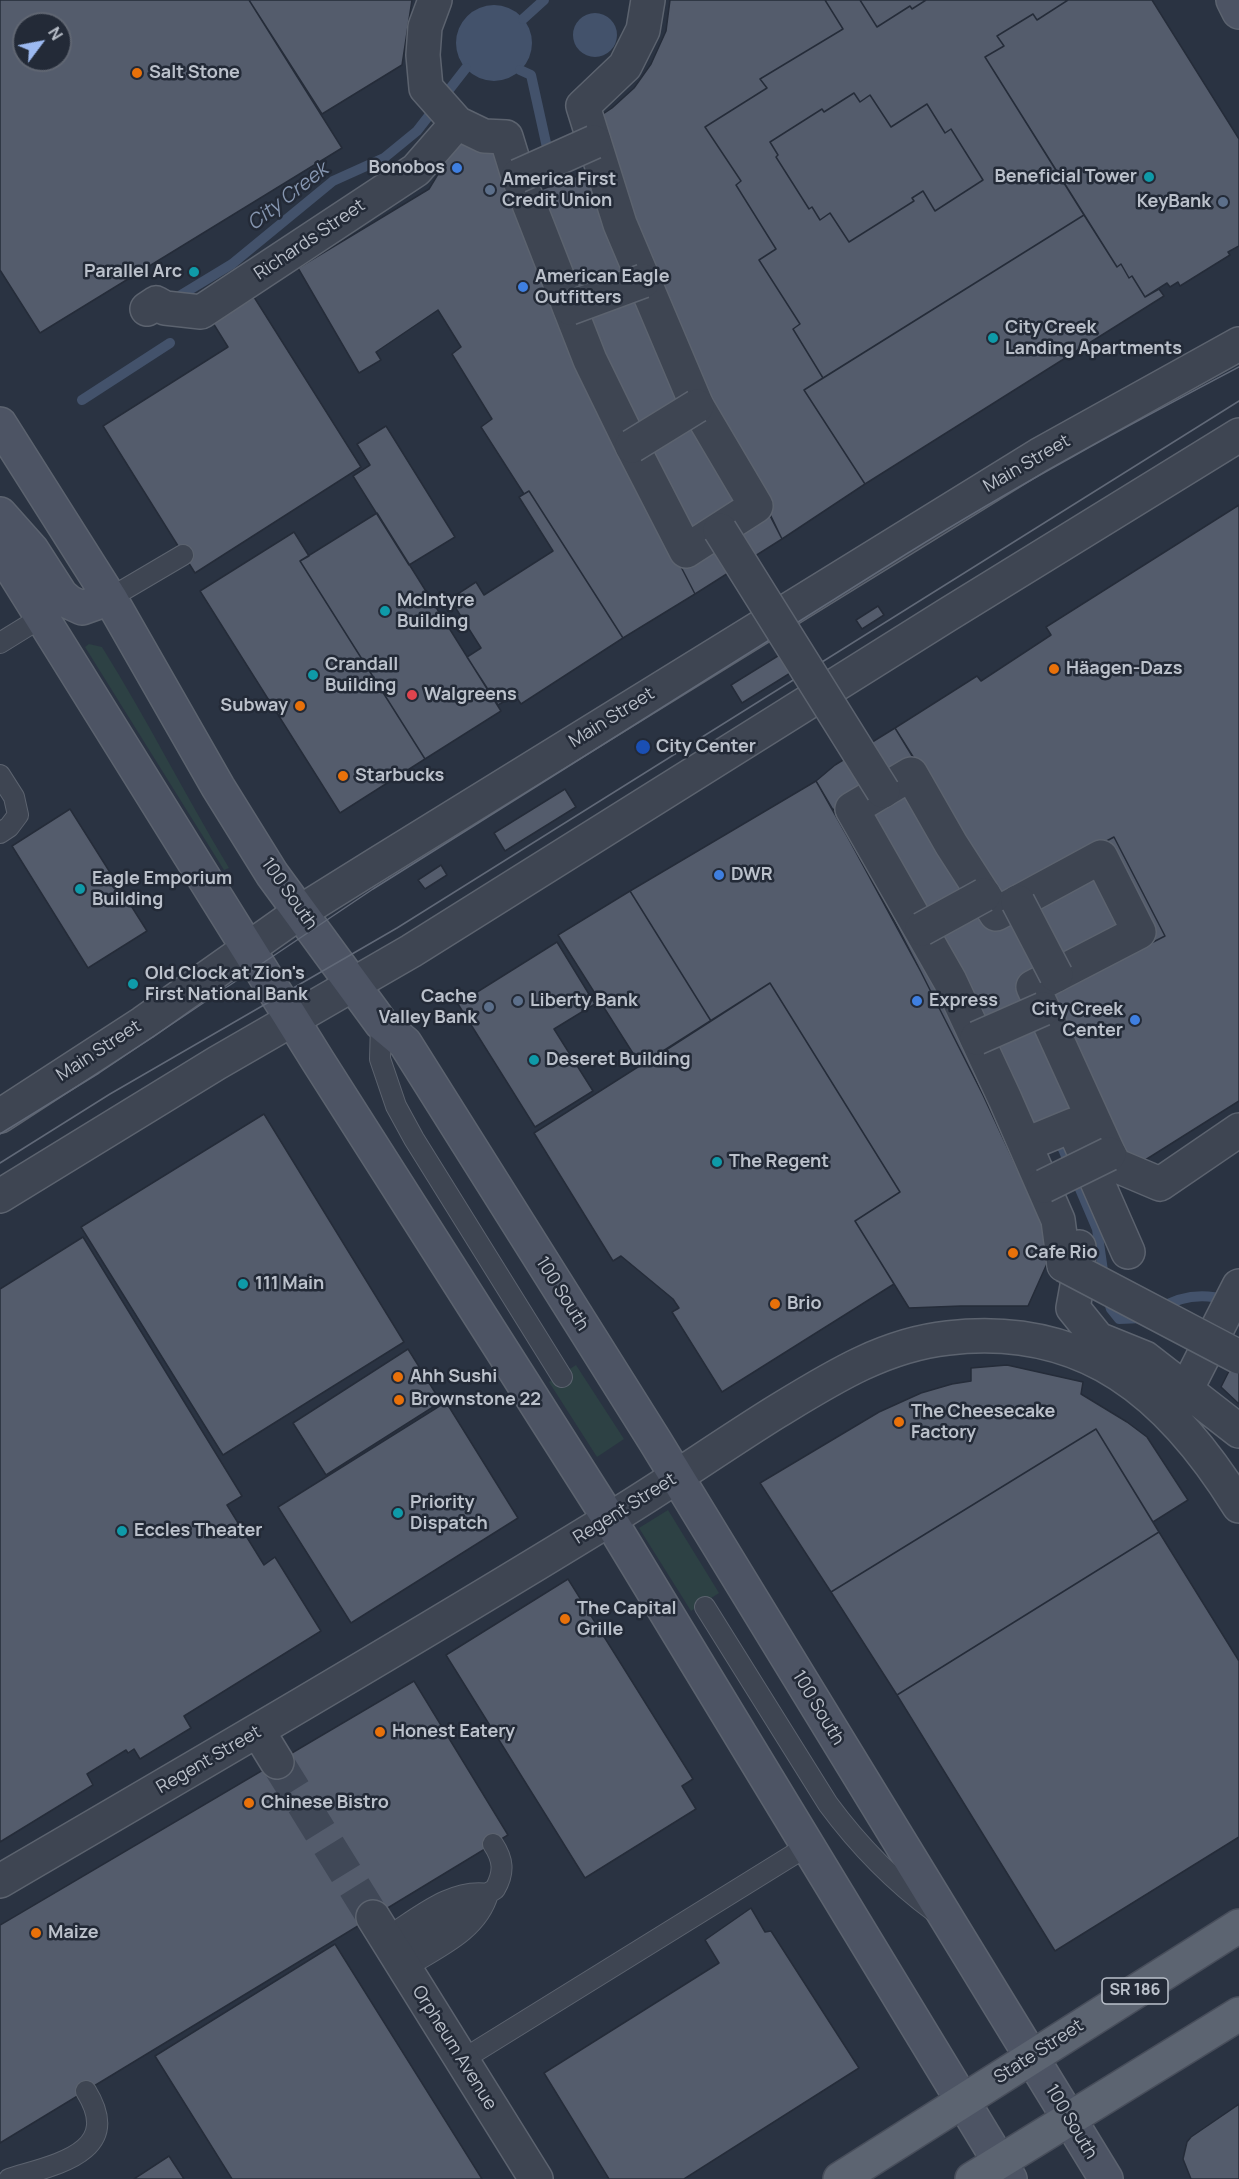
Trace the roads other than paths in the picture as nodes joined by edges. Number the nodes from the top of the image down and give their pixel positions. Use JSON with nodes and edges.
{"nodes":[{"id":1,"x":435,"y":0,"type":"edge"},
{"id":2,"x":648,"y":0,"type":"edge"},
{"id":3,"x":1233,"y":0,"type":"edge"},
{"id":4,"x":1239,"y":12,"type":"edge"},
{"id":5,"x":457,"y":123,"type":"junction"},
{"id":6,"x":584,"y":137,"type":"junction"},
{"id":7,"x":521,"y":161,"type":"junction"},
{"id":8,"x":643,"y":281,"type":"junction"},
{"id":9,"x":570,"y":308,"type":"junction"},
{"id":10,"x":147,"y":309,"type":"dead end"},
{"id":11,"x":1239,"y":344,"type":"edge"},
{"id":12,"x":696,"y":406,"type":"junction"},
{"id":13,"x":0,"y":424,"type":"edge"},
{"id":14,"x":1239,"y":435,"type":"edge"},
{"id":15,"x":632,"y":446,"type":"junction"},
{"id":16,"x":748,"y":512,"type":"junction"},
{"id":17,"x":0,"y":514,"type":"edge"},
{"id":18,"x":708,"y":538,"type":"junction"},
{"id":19,"x":0,"y":550,"type":"edge"},
{"id":20,"x":183,"y":555,"type":"dead end"},
{"id":21,"x":110,"y":598,"type":"junction"},
{"id":22,"x":42,"y":616,"type":"junction"},
{"id":23,"x":0,"y":643,"type":"edge"},
{"id":24,"x":0,"y":775,"type":"edge"},
{"id":25,"x":882,"y":792,"type":"junction"},
{"id":26,"x":0,"y":833,"type":"edge"},
{"id":27,"x":984,"y":895,"type":"junction"},
{"id":28,"x":1018,"y":902,"type":"junction"},
{"id":29,"x":300,"y":912,"type":"junction"},
{"id":30,"x":922,"y":929,"type":"junction"},
{"id":31,"x":248,"y":948,"type":"junction"},
{"id":32,"x":1056,"y":975,"type":"junction"},
{"id":33,"x":354,"y":985,"type":"junction"},
{"id":34,"x":1043,"y":1009,"type":"junction"},
{"id":35,"x":293,"y":1020,"type":"junction"},
{"id":36,"x":381,"y":1023,"type":"junction"},
{"id":37,"x":977,"y":1038,"type":"junction"},
{"id":38,"x":0,"y":1116,"type":"edge"},
{"id":39,"x":1073,"y":1125,"type":"junction"},
{"id":40,"x":1239,"y":1130,"type":"edge"},
{"id":41,"x":1039,"y":1139,"type":"junction"},
{"id":42,"x":1109,"y":1154,"type":"junction"},
{"id":43,"x":1044,"y":1186,"type":"junction"},
{"id":44,"x":0,"y":1196,"type":"edge"},
{"id":45,"x":1128,"y":1252,"type":"dead end"},
{"id":46,"x":1238,"y":1287,"type":"edge"},
{"id":47,"x":1092,"y":1347,"type":"junction"},
{"id":48,"x":1239,"y":1357,"type":"edge"},
{"id":49,"x":562,"y":1377,"type":"dead end"},
{"id":50,"x":1186,"y":1390,"type":"junction"},
{"id":51,"x":1239,"y":1431,"type":"edge"},
{"id":52,"x":676,"y":1477,"type":"junction"},
{"id":53,"x":1239,"y":1506,"type":"edge"},
{"id":54,"x":610,"y":1520,"type":"junction"},
{"id":55,"x":705,"y":1606,"type":"dead end"},
{"id":56,"x":258,"y":1731,"type":"junction"},
{"id":57,"x":277,"y":1762,"type":"tunnel mouth"},
{"id":58,"x":493,"y":1844,"type":"dead end"},
{"id":59,"x":808,"y":1845,"type":"junction"},
{"id":60,"x":0,"y":1881,"type":"edge"},
{"id":61,"x":488,"y":1894,"type":"junction"},
{"id":62,"x":949,"y":1922,"type":"junction"},
{"id":63,"x":1239,"y":1926,"type":"edge"},
{"id":64,"x":390,"y":1944,"type":"junction"},
{"id":65,"x":1239,"y":2014,"type":"edge"},
{"id":66,"x":1032,"y":2057,"type":"junction"},
{"id":67,"x":462,"y":2060,"type":"junction"},
{"id":68,"x":86,"y":2091,"type":"dead end"},
{"id":69,"x":963,"y":2101,"type":"junction"},
{"id":70,"x":1070,"y":2119,"type":"junction"},
{"id":71,"x":1005,"y":2170,"type":"edge"},
{"id":72,"x":9,"y":2179,"type":"edge"},
{"id":73,"x":536,"y":2179,"type":"edge"},
{"id":74,"x":840,"y":2179,"type":"edge"},
{"id":75,"x":972,"y":2179,"type":"edge"},
{"id":76,"x":1106,"y":2179,"type":"edge"}],
"edges":[{"from":1,"to":5,"type":"street"},
{"from":2,"to":6,"type":"street"},
{"from":3,"to":4,"type":"street"},
{"from":5,"to":7,"type":"street"},
{"from":5,"to":10,"type":"street","name":"Richards Street"},
{"from":6,"to":7,"type":"street","bridge":true},
{"from":6,"to":8,"type":"street"},
{"from":6,"to":16,"type":"street"},
{"from":7,"to":9,"type":"street"},
{"from":7,"to":18,"type":"street"},
{"from":8,"to":9,"type":"street","bridge":true},
{"from":8,"to":12,"type":"street"},
{"from":9,"to":15,"type":"street"},
{"from":11,"to":29,"type":"street","name":"Main Street"},
{"from":12,"to":15,"type":"street","bridge":true},
{"from":12,"to":16,"type":"street"},
{"from":13,"to":21,"type":"street","name":"100 South"},
{"from":14,"to":33,"type":"street"},
{"from":15,"to":18,"type":"street"},
{"from":16,"to":18,"type":"street"},
{"from":17,"to":21,"type":"street"},
{"from":18,"to":25,"type":"street","bridge":true},
{"from":19,"to":22,"type":"street"},
{"from":20,"to":21,"type":"lane"},
{"from":21,"to":29,"type":"street","name":"100 South"},
{"from":22,"to":23,"type":"lane"},
{"from":22,"to":31,"type":"street"},
{"from":24,"to":26,"type":"lane"},
{"from":25,"to":27,"type":"street"},
{"from":25,"to":30,"type":"street"},
{"from":25,"to":39,"type":"street"},
{"from":25,"to":41,"type":"street"},
{"from":27,"to":28,"type":"street"},
{"from":27,"to":30,"type":"street","bridge":true},
{"from":28,"to":32,"type":"street","bridge":true},
{"from":28,"to":32,"type":"street"},
{"from":29,"to":31,"type":"street","name":"Main Street"},
{"from":29,"to":33,"type":"street","name":"100 South"},
{"from":30,"to":37,"type":"street"},
{"from":31,"to":35,"type":"street"},
{"from":31,"to":38,"type":"street","name":"Main Street"},
{"from":32,"to":34,"type":"street"},
{"from":33,"to":35,"type":"street"},
{"from":33,"to":36,"type":"street","name":"100 South"},
{"from":34,"to":37,"type":"street","bridge":true},
{"from":34,"to":42,"type":"street"},
{"from":35,"to":44,"type":"street"},
{"from":35,"to":54,"type":"street"},
{"from":36,"to":49,"type":"lane"},
{"from":36,"to":52,"type":"street","name":"100 South"},
{"from":37,"to":43,"type":"street"},
{"from":39,"to":41,"type":"street"},
{"from":39,"to":45,"type":"street"},
{"from":40,"to":42,"type":"street"},
{"from":41,"to":47,"type":"street"},
{"from":42,"to":43,"type":"street","bridge":true},
{"from":43,"to":48,"type":"street","bridge":true},
{"from":46,"to":50,"type":"street"},
{"from":47,"to":50,"type":"street"},
{"from":47,"to":52,"type":"street","name":"Regent Street"},
{"from":47,"to":53,"type":"street","name":"Regent Street"},
{"from":50,"to":51,"type":"street"},
{"from":52,"to":54,"type":"street","name":"Regent Street"},
{"from":52,"to":62,"type":"street","name":"100 South"},
{"from":54,"to":56,"type":"street","name":"Regent Street"},
{"from":54,"to":59,"type":"street"},
{"from":55,"to":62,"type":"lane"},
{"from":56,"to":57,"type":"street"},
{"from":56,"to":60,"type":"street","name":"Regent Street"},
{"from":58,"to":61,"type":"lane"},
{"from":59,"to":67,"type":"lane"},
{"from":59,"to":69,"type":"street"},
{"from":61,"to":64,"type":"lane"},
{"from":61,"to":64,"type":"lane"},
{"from":62,"to":66,"type":"street","name":"100 South"},
{"from":63,"to":66,"type":"main road","name":"State Street","number":"SR 186"},
{"from":64,"to":67,"type":"street","name":"Orpheum Avenue"},
{"from":65,"to":70,"type":"main road"},
{"from":66,"to":69,"type":"main road","name":"State Street","number":"SR 186"},
{"from":66,"to":70,"type":"street","name":"100 South"},
{"from":67,"to":73,"type":"street","name":"Orpheum Avenue"},
{"from":68,"to":72,"type":"lane"},
{"from":69,"to":71,"type":"street"},
{"from":69,"to":74,"type":"main road","name":"State Street","number":"SR 186"},
{"from":70,"to":71,"type":"main road"},
{"from":70,"to":76,"type":"street","name":"100 South"},
{"from":71,"to":75,"type":"main road"}]}
